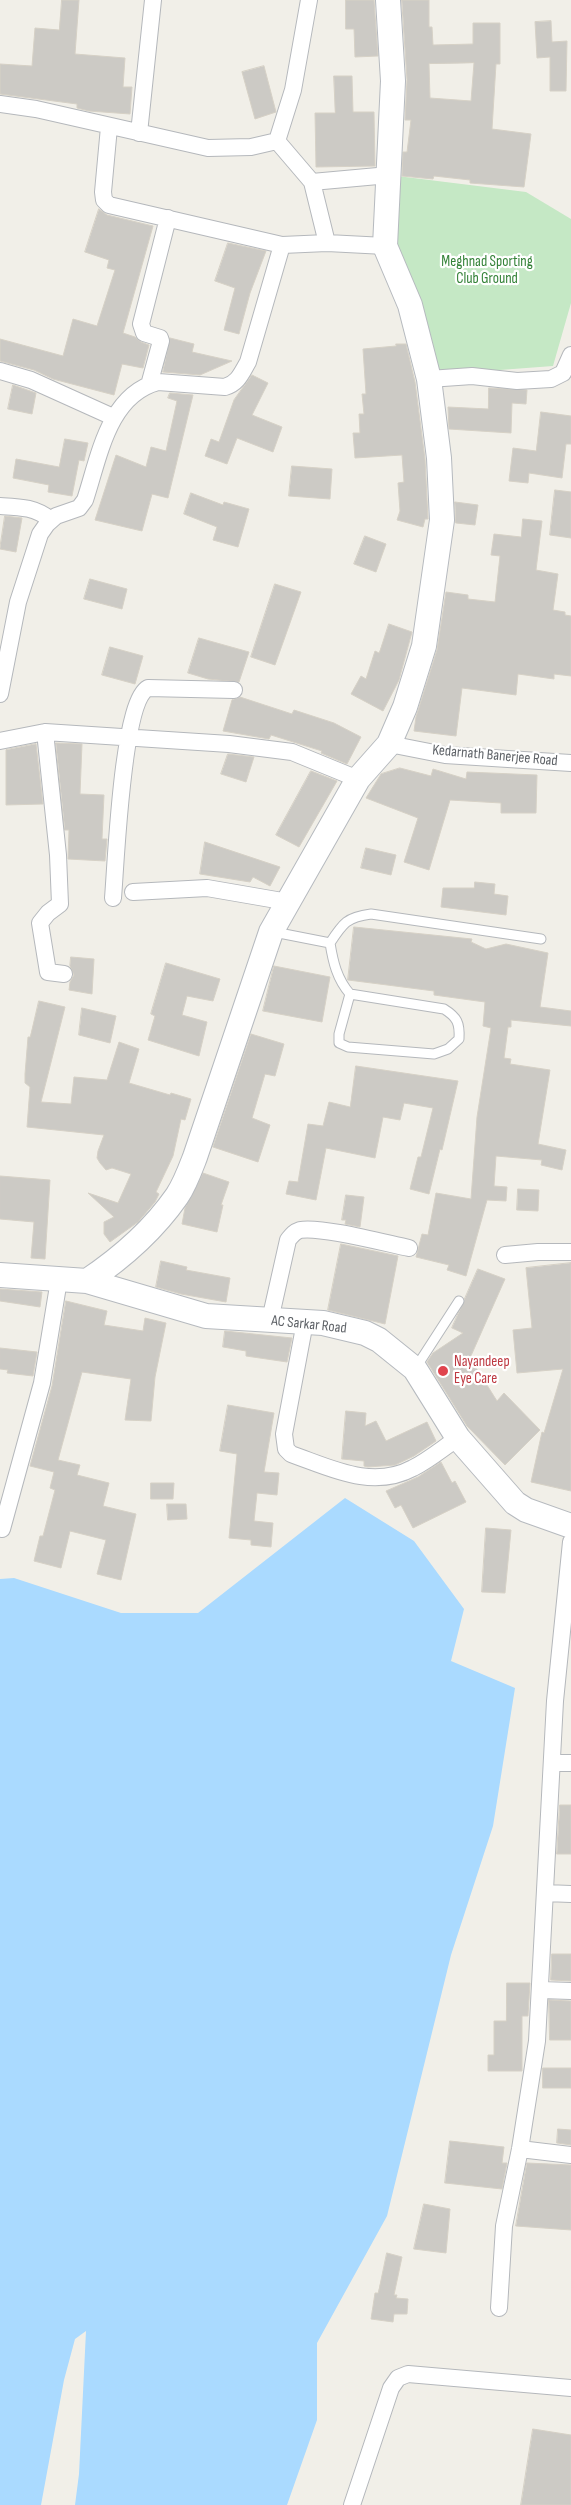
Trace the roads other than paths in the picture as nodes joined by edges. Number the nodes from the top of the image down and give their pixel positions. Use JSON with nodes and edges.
{"nodes":[{"id":1,"x":153,"y":0,"type":"edge"},
{"id":2,"x":309,"y":0,"type":"edge"},
{"id":3,"x":388,"y":0,"type":"edge"},
{"id":4,"x":0,"y":104,"type":"edge"},
{"id":5,"x":109,"y":127,"type":"junction"},
{"id":6,"x":139,"y":134,"type":"junction"},
{"id":7,"x":277,"y":141,"type":"junction"},
{"id":8,"x":389,"y":175,"type":"junction"},
{"id":9,"x":312,"y":182,"type":"junction"},
{"id":10,"x":168,"y":218,"type":"junction"},
{"id":11,"x":327,"y":243,"type":"junction"},
{"id":12,"x":282,"y":245,"type":"junction"},
{"id":13,"x":385,"y":246,"type":"junction"},
{"id":14,"x":571,"y":355,"type":"edge"},
{"id":15,"x":0,"y":371,"type":"edge"},
{"id":16,"x":429,"y":379,"type":"junction"},
{"id":17,"x":149,"y":385,"type":"junction"},
{"id":18,"x":113,"y":417,"type":"junction"},
{"id":19,"x":0,"y":506,"type":"edge"},
{"id":20,"x":51,"y":520,"type":"junction"},
{"id":21,"x":234,"y":690,"type":"dead end"},
{"id":22,"x":0,"y":694,"type":"edge"},
{"id":23,"x":45,"y":732,"type":"junction"},
{"id":24,"x":127,"y":738,"type":"junction"},
{"id":25,"x":0,"y":741,"type":"edge"},
{"id":26,"x":389,"y":744,"type":"junction"},
{"id":27,"x":571,"y":762,"type":"edge"},
{"id":28,"x":358,"y":779,"type":"junction"},
{"id":29,"x":133,"y":892,"type":"dead end"},
{"id":30,"x":113,"y":898,"type":"dead end"},
{"id":31,"x":288,"y":902,"type":"junction"},
{"id":32,"x":271,"y":932,"type":"junction"},
{"id":33,"x":541,"y":939,"type":"dead end"},
{"id":34,"x":330,"y":943,"type":"junction"},
{"id":35,"x":64,"y":974,"type":"dead end"},
{"id":36,"x":350,"y":994,"type":"junction"},
{"id":37,"x":408,"y":1248,"type":"dead end"},
{"id":38,"x":571,"y":1252,"type":"edge"},
{"id":39,"x":505,"y":1255,"type":"dead end"},
{"id":40,"x":0,"y":1275,"type":"edge"},
{"id":41,"x":59,"y":1280,"type":"junction"},
{"id":42,"x":86,"y":1281,"type":"junction"},
{"id":43,"x":459,"y":1302,"type":"dead end"},
{"id":44,"x":270,"y":1320,"type":"junction"},
{"id":45,"x":305,"y":1322,"type":"junction"},
{"id":46,"x":415,"y":1369,"type":"junction"},
{"id":47,"x":458,"y":1438,"type":"junction"},
{"id":48,"x":571,"y":1526,"type":"edge"},
{"id":49,"x":2,"y":1529,"type":"dead end"},
{"id":50,"x":571,"y":1542,"type":"edge"},
{"id":51,"x":552,"y":1762,"type":"junction"},
{"id":52,"x":571,"y":1763,"type":"edge"},
{"id":53,"x":545,"y":1893,"type":"junction"},
{"id":54,"x":571,"y":1894,"type":"edge"},
{"id":55,"x":541,"y":1990,"type":"junction"},
{"id":56,"x":571,"y":1991,"type":"edge"},
{"id":57,"x":520,"y":2149,"type":"junction"},
{"id":58,"x":571,"y":2155,"type":"edge"},
{"id":59,"x":499,"y":2308,"type":"dead end"},
{"id":60,"x":571,"y":2388,"type":"edge"},
{"id":61,"x":352,"y":2505,"type":"edge"}],
"edges":[{"from":1,"to":6,"type":"street"},
{"from":2,"to":7,"type":"street"},
{"from":3,"to":8,"type":"street"},
{"from":4,"to":5,"type":"street"},
{"from":5,"to":6,"type":"street"},
{"from":5,"to":10,"type":"street"},
{"from":6,"to":7,"type":"street"},
{"from":7,"to":9,"type":"street"},
{"from":8,"to":9,"type":"street"},
{"from":8,"to":13,"type":"street"},
{"from":9,"to":11,"type":"street"},
{"from":10,"to":12,"type":"street"},
{"from":10,"to":17,"type":"street"},
{"from":11,"to":12,"type":"street"},
{"from":11,"to":13,"type":"street"},
{"from":12,"to":17,"type":"street"},
{"from":13,"to":16,"type":"street"},
{"from":14,"to":16,"type":"street"},
{"from":15,"to":18,"type":"street"},
{"from":16,"to":26,"type":"street"},
{"from":17,"to":18,"type":"street"},
{"from":18,"to":20,"type":"street"},
{"from":19,"to":20,"type":"street"},
{"from":20,"to":22,"type":"street"},
{"from":21,"to":24,"type":"street"},
{"from":23,"to":24,"type":"street"},
{"from":23,"to":25,"type":"street"},
{"from":23,"to":35,"type":"street"},
{"from":24,"to":28,"type":"street"},
{"from":24,"to":30,"type":"street"},
{"from":26,"to":27,"type":"street","name":"Kedarnath Banerjee Road"},
{"from":26,"to":28,"type":"street"},
{"from":28,"to":31,"type":"street"},
{"from":29,"to":31,"type":"street"},
{"from":31,"to":32,"type":"street"},
{"from":32,"to":34,"type":"lane"},
{"from":32,"to":42,"type":"street"},
{"from":33,"to":34,"type":"lane"},
{"from":34,"to":36,"type":"lane"},
{"from":36,"to":36,"type":"lane"},
{"from":37,"to":44,"type":"street"},
{"from":38,"to":39,"type":"street"},
{"from":40,"to":41,"type":"street","name":"AC Sarkar Road"},
{"from":41,"to":42,"type":"street","name":"AC Sarkar Road"},
{"from":41,"to":49,"type":"street"},
{"from":42,"to":44,"type":"street","name":"AC Sarkar Road"},
{"from":43,"to":46,"type":"lane"},
{"from":44,"to":45,"type":"street","name":"AC Sarkar Road"},
{"from":45,"to":46,"type":"street","name":"AC Sarkar Road"},
{"from":45,"to":47,"type":"street"},
{"from":46,"to":47,"type":"street","name":"AC Sarkar Road"},
{"from":47,"to":48,"type":"street","name":"AC Sarkar Road"},
{"from":50,"to":51,"type":"street"},
{"from":51,"to":52,"type":"street"},
{"from":51,"to":53,"type":"street"},
{"from":53,"to":54,"type":"street"},
{"from":53,"to":55,"type":"street"},
{"from":55,"to":56,"type":"street"},
{"from":55,"to":57,"type":"street"},
{"from":57,"to":58,"type":"street"},
{"from":57,"to":59,"type":"street"},
{"from":60,"to":61,"type":"street"}]}
